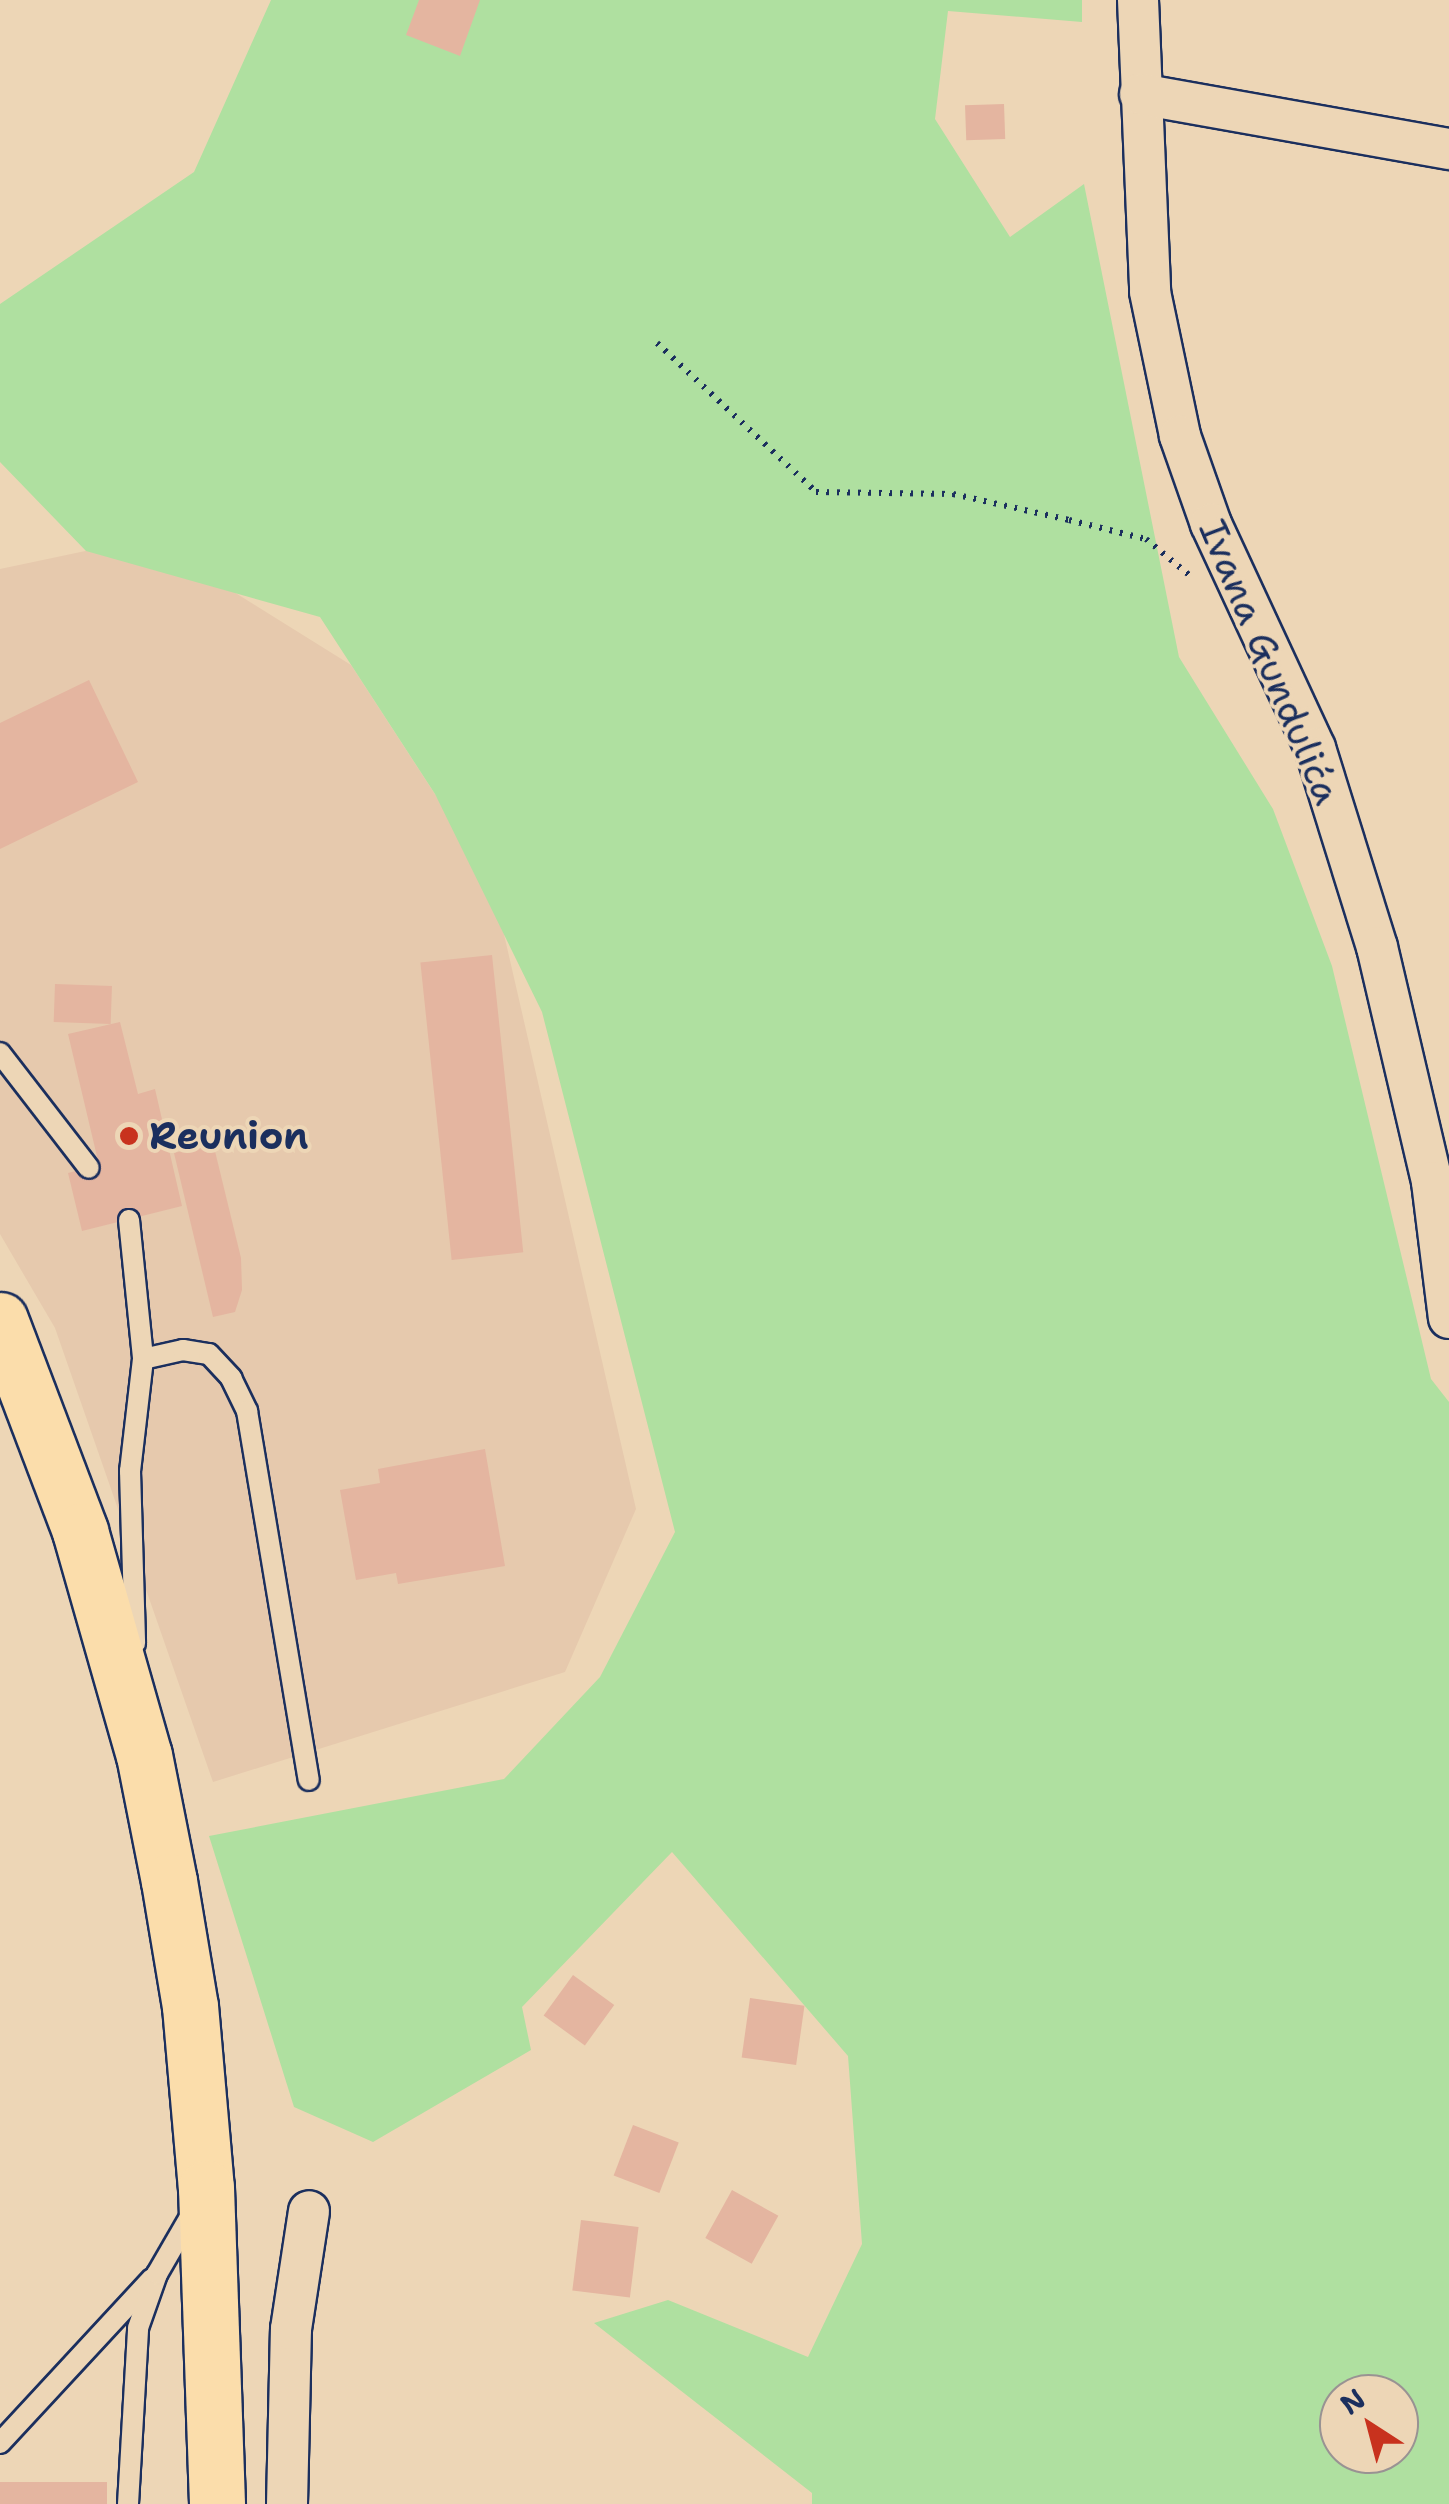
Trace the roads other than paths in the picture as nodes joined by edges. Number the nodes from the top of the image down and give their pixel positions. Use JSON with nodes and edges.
{"nodes":[{"id":1,"x":1138,"y":0,"type":"edge"},
{"id":2,"x":1140,"y":94,"type":"junction"},
{"id":3,"x":1449,"y":149,"type":"edge"},
{"id":4,"x":0,"y":1053,"type":"edge"},
{"id":5,"x":89,"y":1168,"type":"dead end"},
{"id":6,"x":129,"y":1220,"type":"dead end"},
{"id":7,"x":1449,"y":1318,"type":"edge"},
{"id":8,"x":0,"y":1320,"type":"edge"},
{"id":9,"x":143,"y":1358,"type":"junction"},
{"id":10,"x":144,"y":1755,"type":"junction"},
{"id":11,"x":309,"y":1780,"type":"dead end"},
{"id":12,"x":206,"y":2188,"type":"junction"},
{"id":13,"x":309,"y":2211,"type":"dead end"},
{"id":14,"x":157,"y":2274,"type":"junction"},
{"id":15,"x":0,"y":2443,"type":"edge"},
{"id":16,"x":128,"y":2504,"type":"edge"},
{"id":17,"x":217,"y":2504,"type":"edge"},
{"id":18,"x":287,"y":2504,"type":"edge"}],
"edges":[{"from":1,"to":2,"type":"street","name":"Ivana Gundulića"},
{"from":2,"to":3,"type":"street"},
{"from":2,"to":7,"type":"street","name":"Ivana Gundulića"},
{"from":4,"to":5,"type":"lane"},
{"from":6,"to":9,"type":"lane"},
{"from":8,"to":10,"type":"highway"},
{"from":9,"to":10,"type":"lane"},
{"from":9,"to":11,"type":"lane"},
{"from":10,"to":12,"type":"highway"},
{"from":12,"to":14,"type":"lane"},
{"from":12,"to":17,"type":"highway"},
{"from":13,"to":18,"type":"street"},
{"from":14,"to":15,"type":"lane"},
{"from":14,"to":16,"type":"lane"}]}
